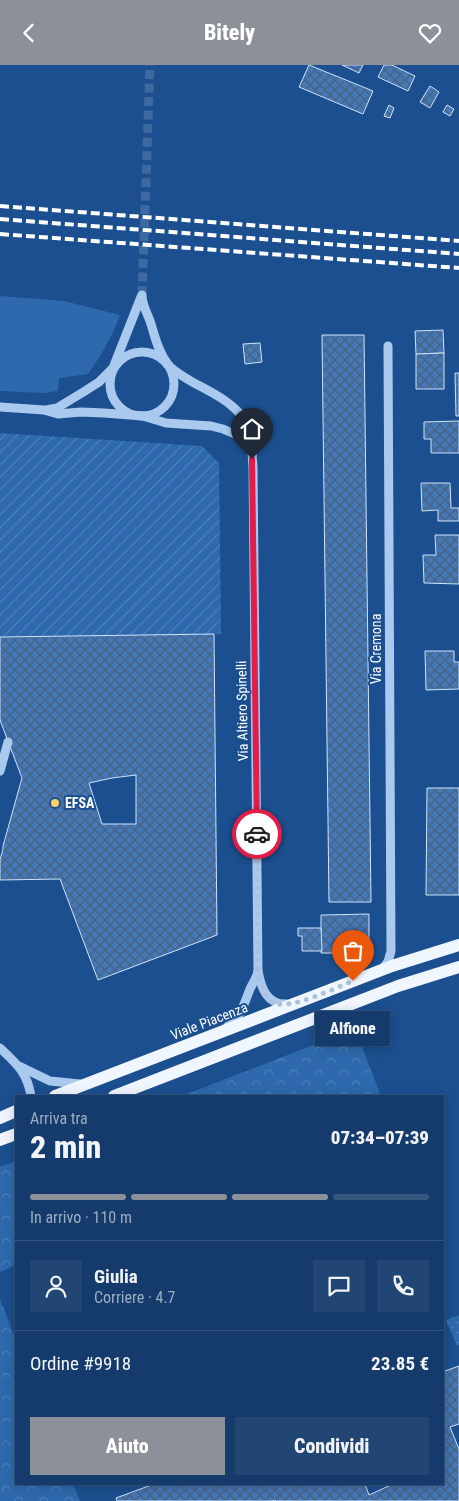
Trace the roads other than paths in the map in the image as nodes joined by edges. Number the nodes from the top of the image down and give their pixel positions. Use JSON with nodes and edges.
{"nodes":[{"id":1,"x":388,"y":346,"type":"dead end"},
{"id":2,"x":167,"y":363,"type":"junction"},
{"id":3,"x":113,"y":368,"type":"junction"},
{"id":4,"x":0,"y":407,"type":"edge"},
{"id":5,"x":44,"y":410,"type":"junction"},
{"id":6,"x":139,"y":416,"type":"junction"},
{"id":7,"x":252,"y":452,"type":"junction"},
{"id":8,"x":8,"y":742,"type":"dead end"},
{"id":9,"x":0,"y":771,"type":"edge"},
{"id":10,"x":459,"y":945,"type":"edge"},
{"id":11,"x":391,"y":951,"type":"junction"},
{"id":12,"x":407,"y":961,"type":"junction"},
{"id":13,"x":459,"y":967,"type":"edge"},
{"id":14,"x":258,"y":971,"type":"junction"},
{"id":15,"x":376,"y":972,"type":"junction"},
{"id":16,"x":299,"y":1002,"type":"junction"},
{"id":17,"x":211,"y":1036,"type":"junction"},
{"id":18,"x":0,"y":1048,"type":"edge"},
{"id":19,"x":19,"y":1066,"type":"junction"},
{"id":20,"x":87,"y":1084,"type":"junction"},
{"id":21,"x":31,"y":1095,"type":"edge"},
{"id":22,"x":58,"y":1095,"type":"edge"},
{"id":23,"x":117,"y":1095,"type":"edge"},
{"id":24,"x":15,"y":1111,"type":"edge"},
{"id":25,"x":0,"y":1117,"type":"edge"},
{"id":26,"x":15,"y":1134,"type":"edge"},
{"id":27,"x":0,"y":1140,"type":"edge"}],
"edges":[{"from":1,"to":11,"type":"street","name":"Via Cremona"},
{"from":2,"to":3,"type":"street"},
{"from":2,"to":3,"type":"street"},
{"from":2,"to":6,"type":"street"},
{"from":2,"to":7,"type":"street","name":"Via Altiero Spinelli"},
{"from":3,"to":5,"type":"street"},
{"from":3,"to":6,"type":"street"},
{"from":4,"to":5,"type":"street"},
{"from":5,"to":6,"type":"street"},
{"from":6,"to":7,"type":"street"},
{"from":7,"to":14,"type":"street","name":"Via Altiero Spinelli"},
{"from":8,"to":9,"type":"street"},
{"from":10,"to":12,"type":"main road","name":"Viale Piacenza"},
{"from":11,"to":12,"type":"street"},
{"from":11,"to":15,"type":"street"},
{"from":12,"to":15,"type":"main road","name":"Viale Piacenza"},
{"from":13,"to":23,"type":"main road"},
{"from":14,"to":16,"type":"street","name":"Via Altiero Spinelli"},
{"from":14,"to":17,"type":"street","name":"Via Altiero Spinelli"},
{"from":15,"to":16,"type":"main road","name":"Viale Piacenza"},
{"from":16,"to":17,"type":"main road","name":"Viale Piacenza"},
{"from":17,"to":20,"type":"main road","name":"Viale Piacenza"},
{"from":18,"to":19,"type":"street"},
{"from":19,"to":20,"type":"street"},
{"from":19,"to":21,"type":"street"},
{"from":20,"to":22,"type":"main road","name":"Viale Piacenza"},
{"from":24,"to":25,"type":"main road"},
{"from":26,"to":27,"type":"main road"}]}
